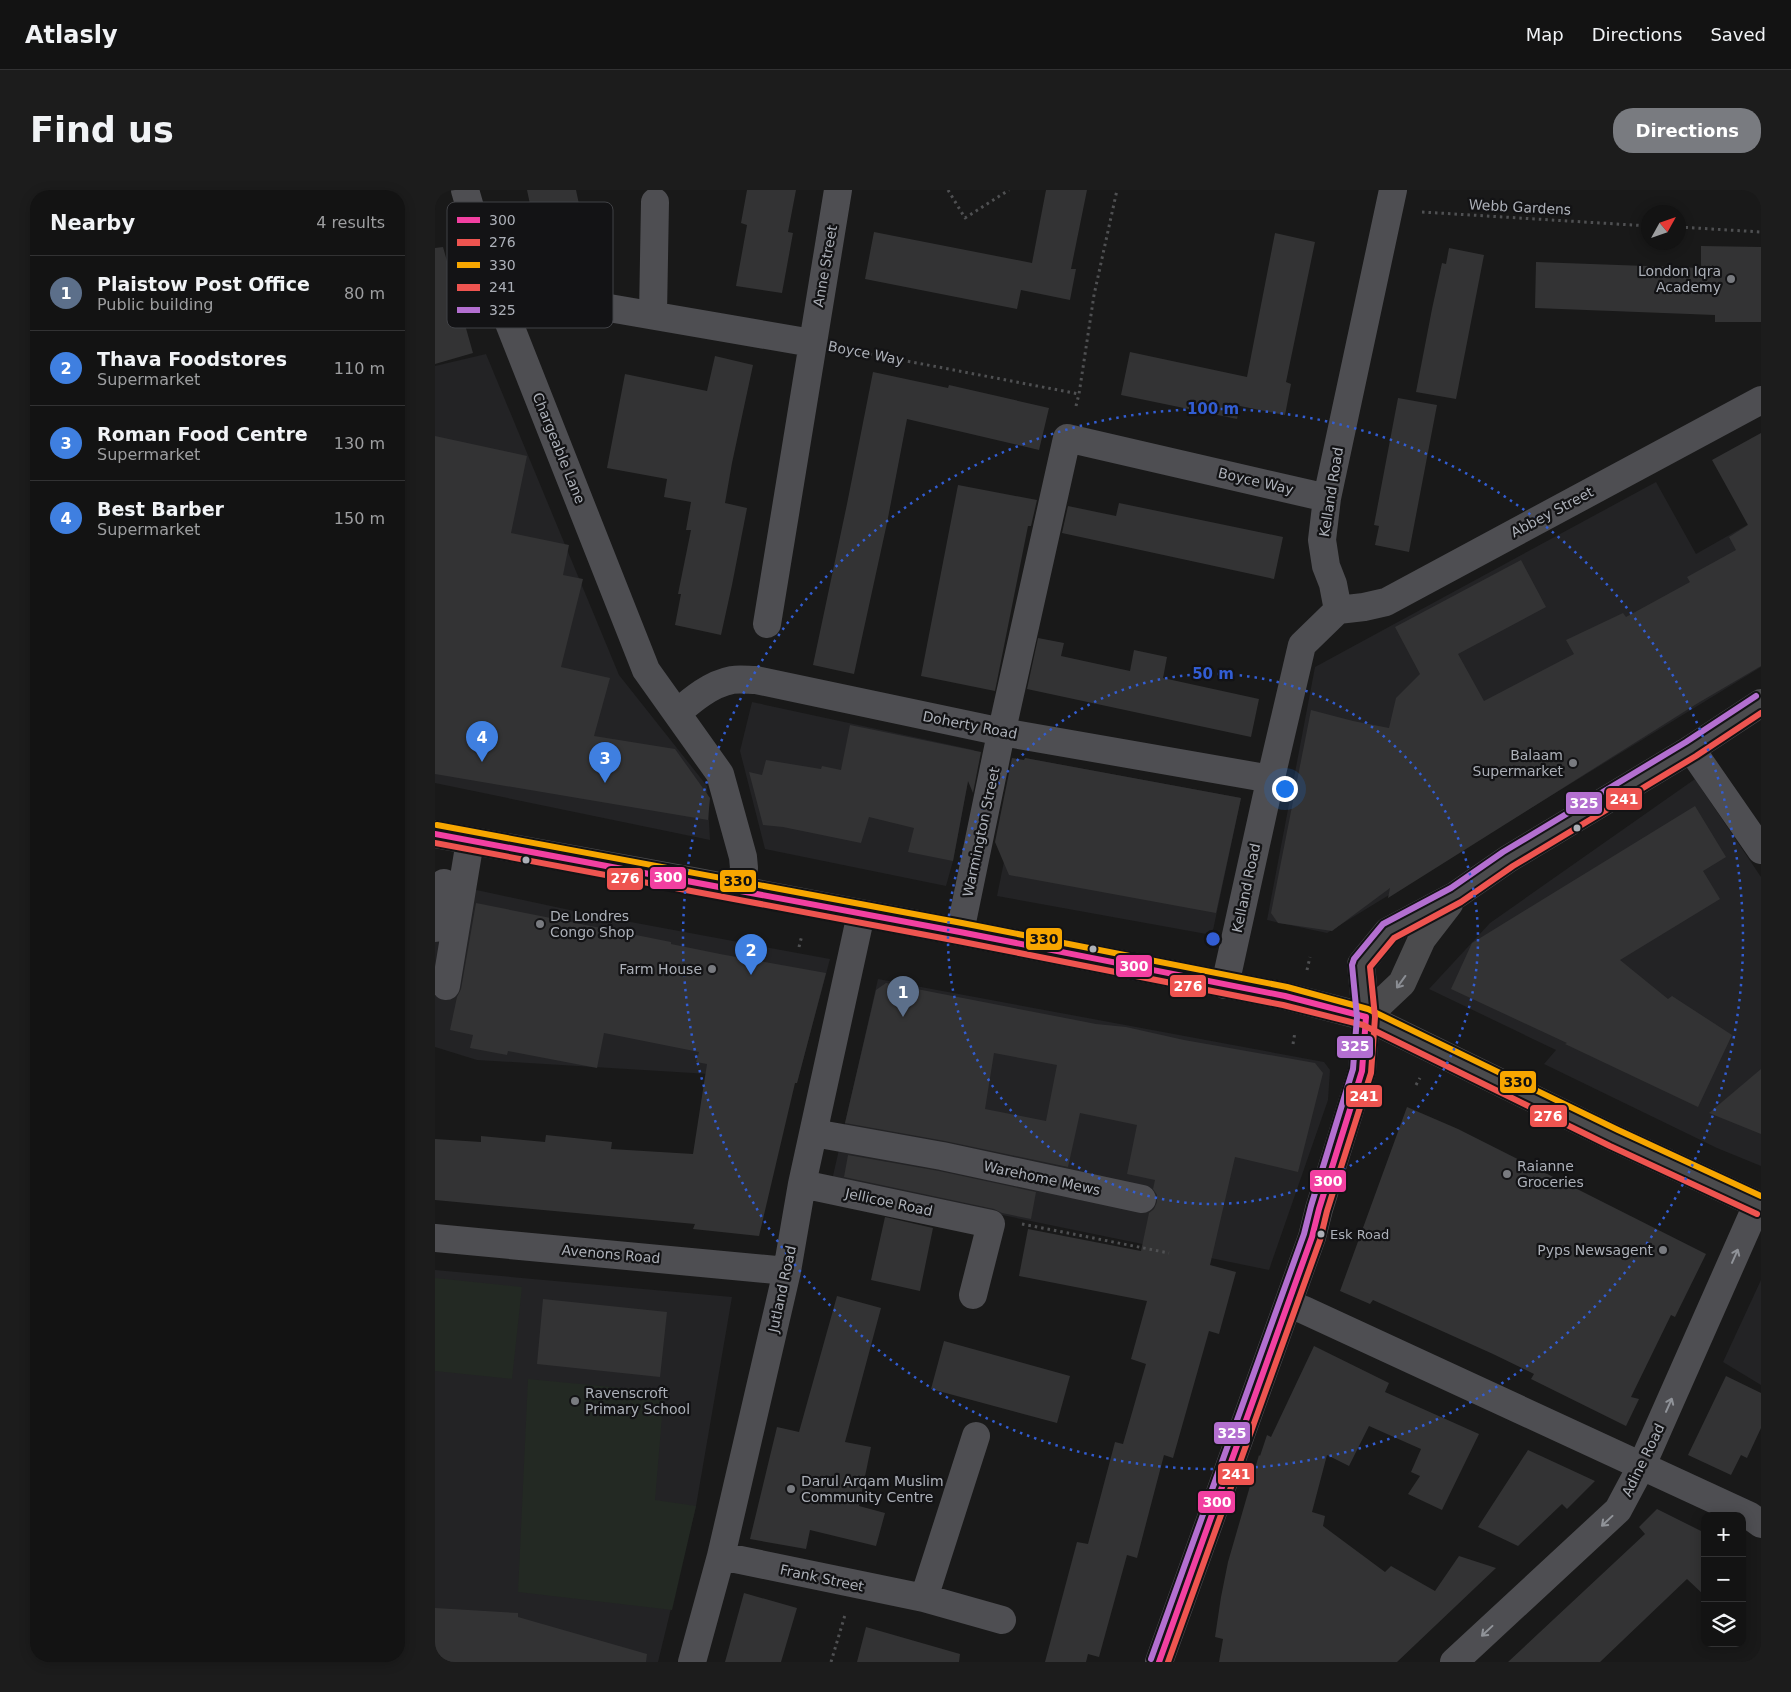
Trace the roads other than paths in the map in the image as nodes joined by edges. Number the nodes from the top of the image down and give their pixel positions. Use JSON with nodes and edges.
{"nodes":[{"id":1,"x":838,"y":190,"type":"edge"},
{"id":2,"x":1391,"y":200,"type":"edge"},
{"id":3,"x":655,"y":202,"type":"dead end"},
{"id":4,"x":613,"y":308,"type":"edge"},
{"id":5,"x":653,"y":315,"type":"junction"},
{"id":6,"x":511,"y":328,"type":"edge"},
{"id":7,"x":812,"y":343,"type":"junction"},
{"id":8,"x":1761,"y":400,"type":"edge"},
{"id":9,"x":1067,"y":438,"type":"joint"},
{"id":10,"x":1327,"y":498,"type":"junction"},
{"id":11,"x":1338,"y":610,"type":"junction"},
{"id":12,"x":767,"y":624,"type":"dead end"},
{"id":13,"x":1761,"y":703,"type":"edge"},
{"id":14,"x":677,"y":712,"type":"junction"},
{"id":15,"x":1002,"y":732,"type":"junction"},
{"id":16,"x":1691,"y":749,"type":"junction"},
{"id":17,"x":1269,"y":789,"type":"junction"},
{"id":18,"x":452,"y":837,"type":"edge"},
{"id":19,"x":1761,"y":850,"type":"edge"},
{"id":20,"x":739,"y":890,"type":"junction"},
{"id":21,"x":1457,"y":895,"type":"junction"},
{"id":22,"x":861,"y":914,"type":"junction"},
{"id":23,"x":435,"y":928,"type":"edge"},
{"id":24,"x":960,"y":932,"type":"junction"},
{"id":25,"x":1225,"y":985,"type":"junction"},
{"id":26,"x":445,"y":986,"type":"dead end"},
{"id":27,"x":1366,"y":1017,"type":"junction"},
{"id":28,"x":814,"y":1134,"type":"junction"},
{"id":29,"x":802,"y":1184,"type":"junction"},
{"id":30,"x":1142,"y":1199,"type":"dead end"},
{"id":31,"x":1759,"y":1206,"type":"edge"},
{"id":32,"x":435,"y":1238,"type":"edge"},
{"id":33,"x":787,"y":1271,"type":"junction"},
{"id":34,"x":973,"y":1295,"type":"dead end"},
{"id":35,"x":1289,"y":1304,"type":"junction"},
{"id":36,"x":976,"y":1436,"type":"dead end"},
{"id":37,"x":1642,"y":1465,"type":"junction"},
{"id":38,"x":1761,"y":1524,"type":"edge"},
{"id":39,"x":721,"y":1556,"type":"junction"},
{"id":40,"x":924,"y":1598,"type":"junction"},
{"id":41,"x":1003,"y":1620,"type":"dead end"},
{"id":42,"x":692,"y":1662,"type":"edge"},
{"id":43,"x":1159,"y":1662,"type":"edge"},
{"id":44,"x":1454,"y":1662,"type":"edge"}],
"edges":[{"from":1,"to":7,"type":"street","name":"Anne Street"},
{"from":2,"to":10,"type":"street","name":"Kelland Road"},
{"from":3,"to":5,"type":"street"},
{"from":4,"to":5,"type":"street","name":"Boyce Way"},
{"from":5,"to":7,"type":"street","name":"Boyce Way"},
{"from":6,"to":14,"type":"street","name":"Chargeable Lane"},
{"from":7,"to":12,"type":"street"},
{"from":8,"to":11,"type":"street","name":"Abbey Street"},
{"from":9,"to":10,"type":"street","name":"Boyce Way"},
{"from":9,"to":15,"type":"street","name":"Warmington Street"},
{"from":10,"to":11,"type":"street","name":"Kelland Road"},
{"from":11,"to":17,"type":"street","name":"Kelland Road"},
{"from":13,"to":16,"type":"main road"},
{"from":14,"to":15,"type":"street","name":"Doherty Road"},
{"from":14,"to":20,"type":"street","name":"Chargeable Lane"},
{"from":15,"to":17,"type":"street","name":"Doherty Road"},
{"from":15,"to":24,"type":"street","name":"Warmington Street"},
{"from":16,"to":19,"type":"street"},
{"from":16,"to":21,"type":"main road"},
{"from":17,"to":25,"type":"street","name":"Kelland Road"},
{"from":18,"to":20,"type":"main road"},
{"from":18,"to":23,"type":"street"},
{"from":18,"to":26,"type":"street"},
{"from":20,"to":22,"type":"main road"},
{"from":21,"to":27,"type":"main road","one_way":true},
{"from":21,"to":27,"type":"main road"},
{"from":22,"to":24,"type":"main road"},
{"from":22,"to":28,"type":"street","name":"Jutland Road"},
{"from":24,"to":25,"type":"main road"},
{"from":25,"to":27,"type":"main road"},
{"from":27,"to":31,"type":"main road"},
{"from":27,"to":35,"type":"street"},
{"from":28,"to":29,"type":"street","name":"Jutland Road"},
{"from":28,"to":30,"type":"street","name":"Warehome Mews"},
{"from":29,"to":33,"type":"street","name":"Jutland Road"},
{"from":29,"to":34,"type":"street","name":"Jellicoe Road"},
{"from":37,"to":31,"type":"street","name":"Adine Road","one_way":true},
{"from":32,"to":33,"type":"street","name":"Avenons Road"},
{"from":33,"to":39,"type":"street","name":"Jutland Road"},
{"from":35,"to":37,"type":"street"},
{"from":35,"to":43,"type":"street"},
{"from":36,"to":40,"type":"street"},
{"from":37,"to":38,"type":"street"},
{"from":37,"to":44,"type":"street","name":"Adine Road","one_way":true},
{"from":39,"to":40,"type":"street","name":"Frank Street"},
{"from":39,"to":42,"type":"street","name":"Jutland Road"},
{"from":40,"to":41,"type":"street","name":"Frank Street"}]}
